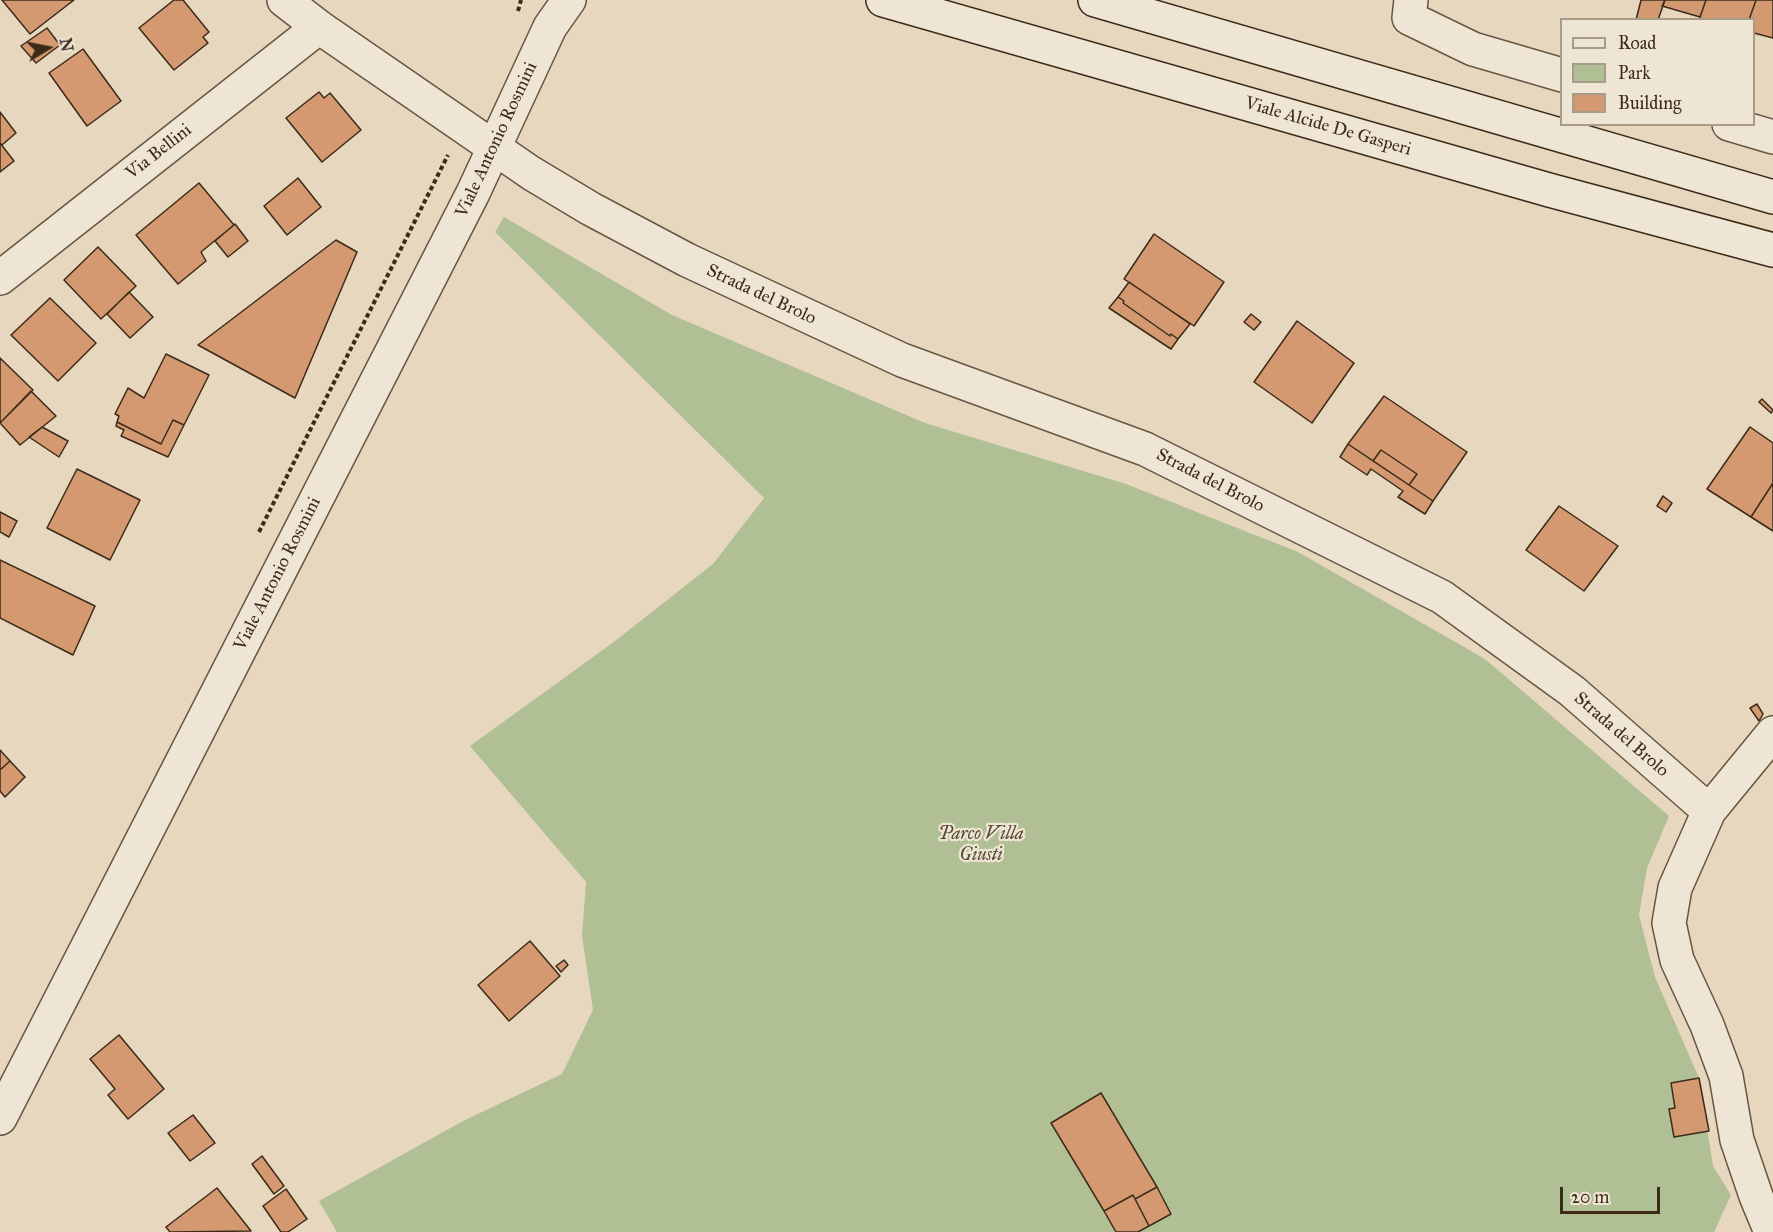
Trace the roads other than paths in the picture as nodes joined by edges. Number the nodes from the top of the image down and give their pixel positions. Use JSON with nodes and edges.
{"nodes":[{"id":1,"x":284,"y":0,"type":"edge"},
{"id":2,"x":569,"y":0,"type":"edge"},
{"id":3,"x":884,"y":0,"type":"edge"},
{"id":4,"x":1095,"y":0,"type":"edge"},
{"id":5,"x":1411,"y":0,"type":"edge"},
{"id":6,"x":551,"y":14,"type":"edge"},
{"id":7,"x":319,"y":27,"type":"junction"},
{"id":8,"x":1560,"y":74,"type":"edge"},
{"id":9,"x":1736,"y":126,"type":"edge"},
{"id":10,"x":1773,"y":137,"type":"edge"},
{"id":11,"x":495,"y":147,"type":"junction"},
{"id":12,"x":1773,"y":197,"type":"edge"},
{"id":13,"x":1773,"y":250,"type":"edge"},
{"id":14,"x":0,"y":278,"type":"edge"},
{"id":15,"x":1773,"y":733,"type":"edge"},
{"id":16,"x":1709,"y":811,"type":"junction"},
{"id":17,"x":0,"y":1118,"type":"edge"},
{"id":18,"x":1771,"y":1232,"type":"edge"}],
"edges":[{"from":1,"to":7,"type":"street","name":"Strada del Brolo"},
{"from":2,"to":6,"type":"street","name":"Viale Antonio Rosmini"},
{"from":3,"to":13,"type":"street","name":"Viale Alcide De Gasperi"},
{"from":4,"to":12,"type":"street"},
{"from":5,"to":8,"type":"street"},
{"from":6,"to":11,"type":"street","name":"Viale Antonio Rosmini"},
{"from":7,"to":11,"type":"street","name":"Strada del Brolo"},
{"from":7,"to":14,"type":"street","name":"Via Bellini"},
{"from":9,"to":10,"type":"street"},
{"from":11,"to":16,"type":"street","name":"Strada del Brolo"},
{"from":11,"to":17,"type":"street","name":"Viale Antonio Rosmini"},
{"from":15,"to":16,"type":"street"},
{"from":16,"to":18,"type":"street"}]}
